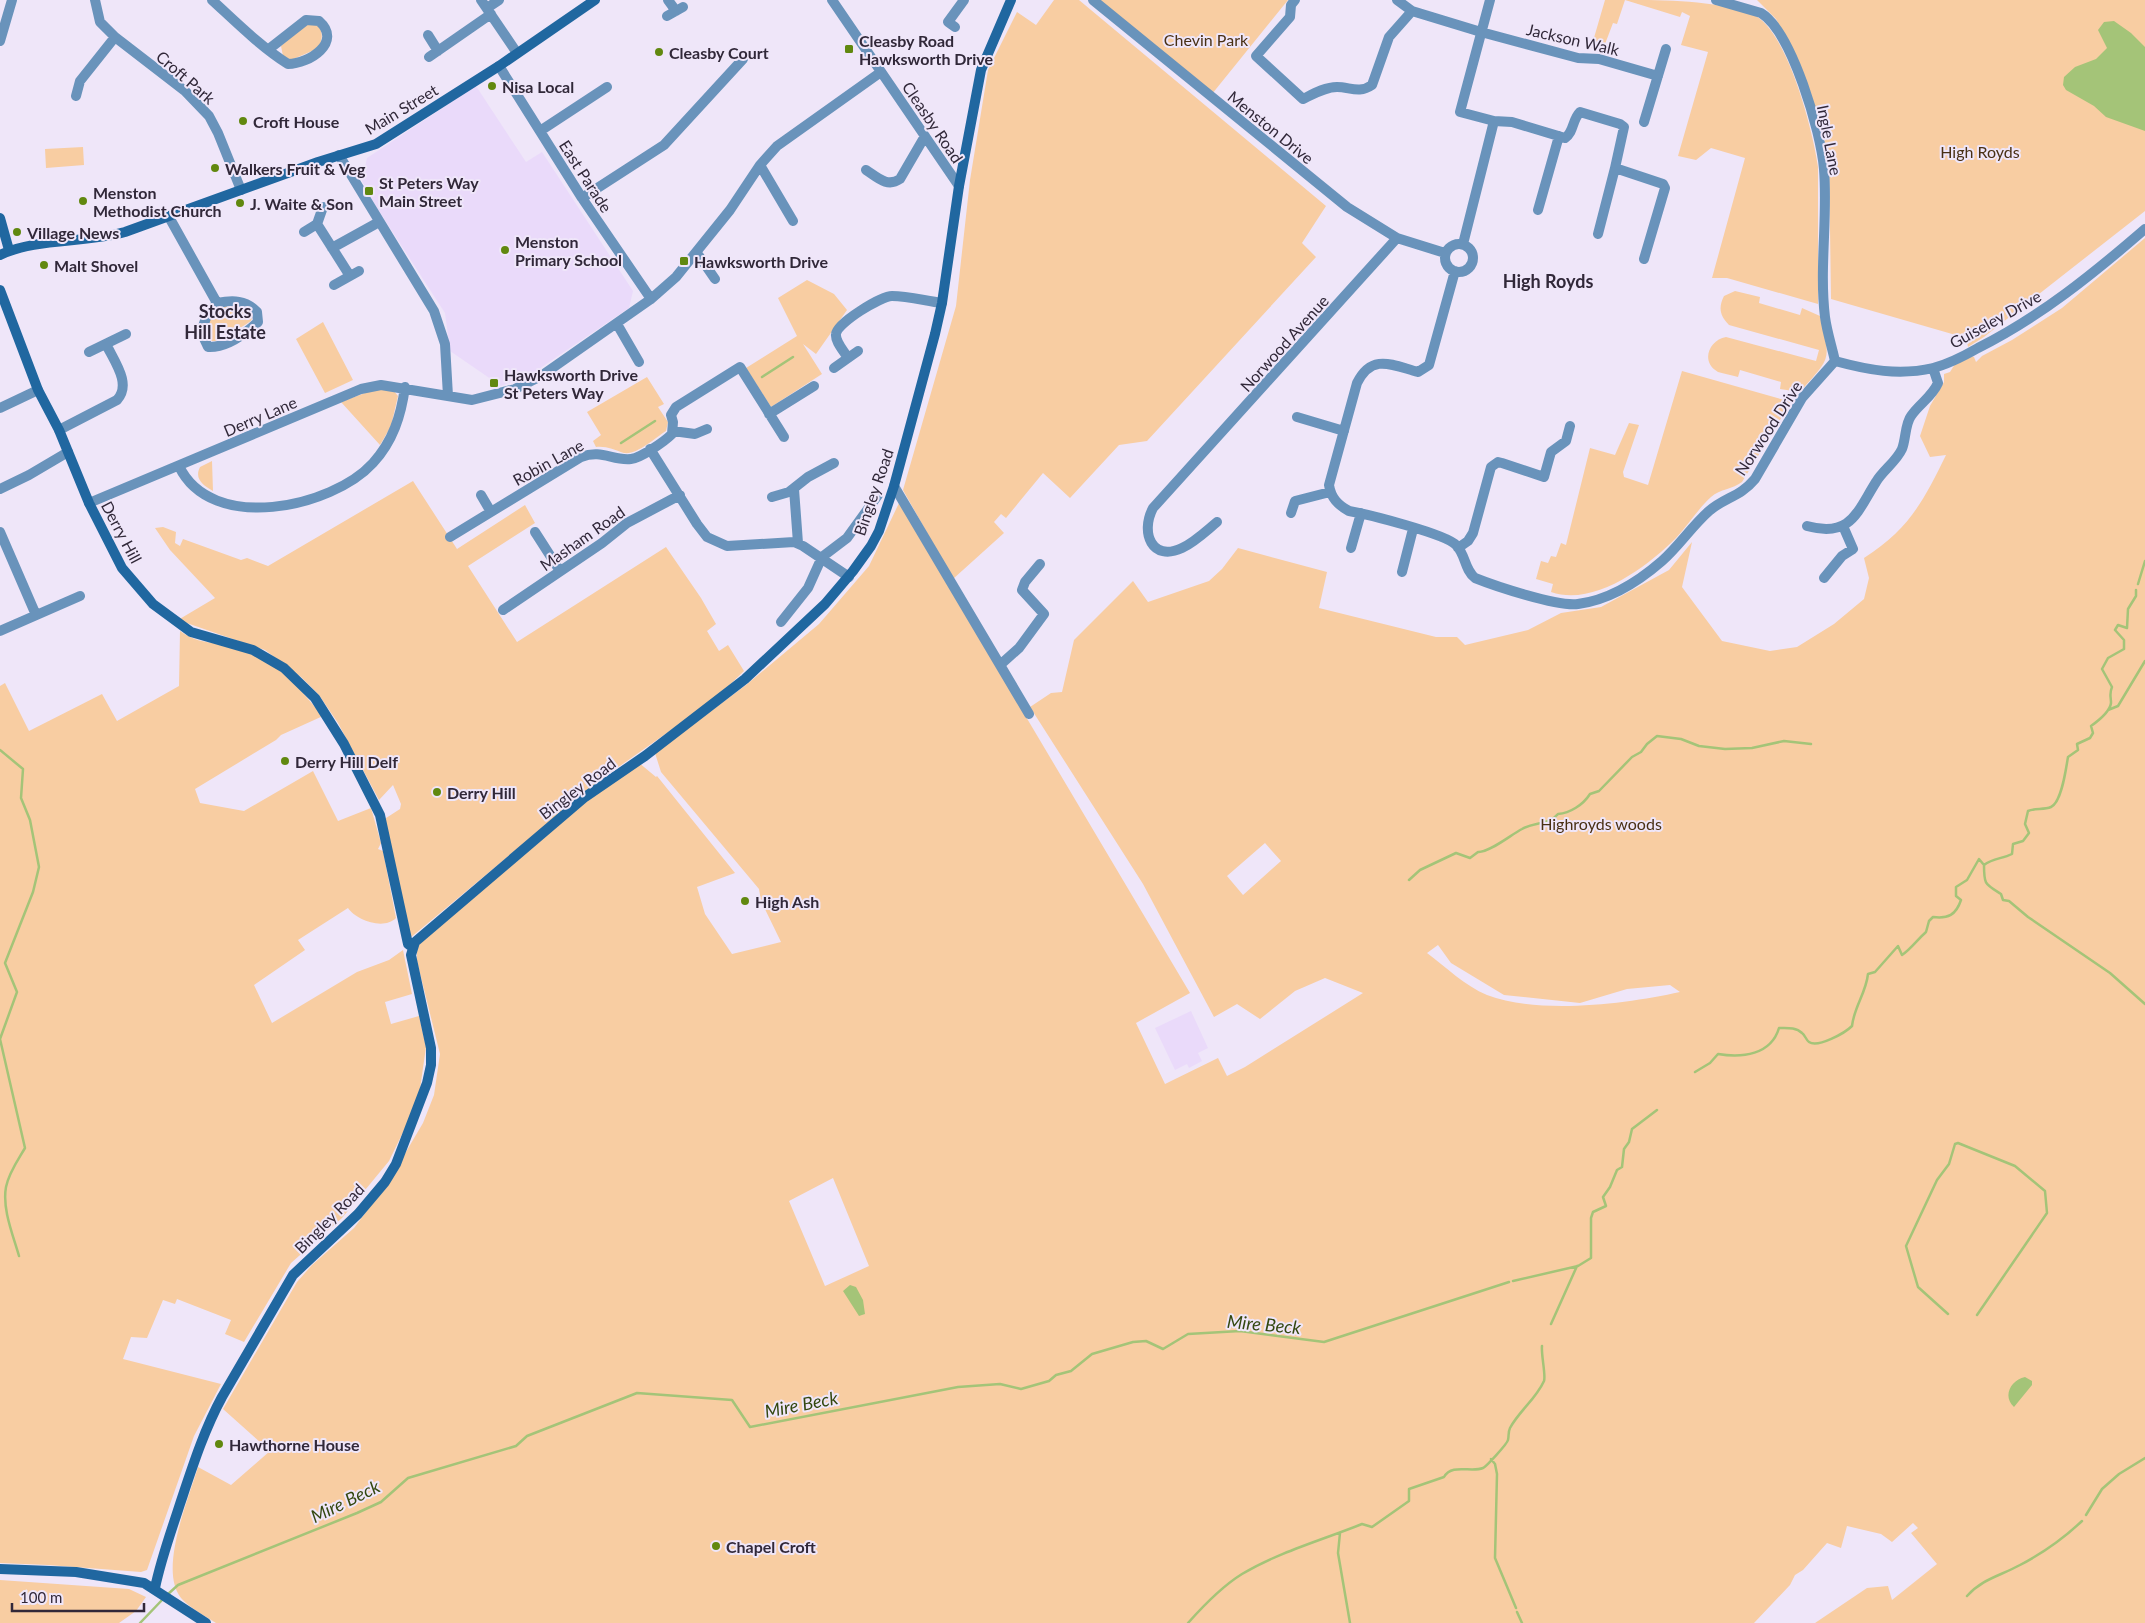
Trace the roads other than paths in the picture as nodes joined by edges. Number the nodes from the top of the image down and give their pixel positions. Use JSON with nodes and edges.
{"nodes":[{"id":1,"x":12,"y":0,"type":"edge"},
{"id":2,"x":95,"y":0,"type":"edge"},
{"id":3,"x":212,"y":0,"type":"edge"},
{"id":4,"x":499,"y":0,"type":"edge"},
{"id":5,"x":595,"y":0,"type":"edge"},
{"id":6,"x":668,"y":0,"type":"edge"},
{"id":7,"x":832,"y":0,"type":"edge"},
{"id":8,"x":964,"y":0,"type":"edge"},
{"id":9,"x":1010,"y":0,"type":"edge"},
{"id":10,"x":1093,"y":0,"type":"edge"},
{"id":11,"x":1295,"y":0,"type":"edge"},
{"id":12,"x":1398,"y":0,"type":"edge"},
{"id":13,"x":1490,"y":0,"type":"edge"},
{"id":14,"x":1716,"y":0,"type":"edge"},
{"id":15,"x":487,"y":7,"type":"edge"},
{"id":16,"x":675,"y":11,"type":"dead end"},
{"id":17,"x":1412,"y":12,"type":"junction"},
{"id":18,"x":955,"y":26,"type":"dead end"},
{"id":19,"x":1481,"y":32,"type":"junction"},
{"id":20,"x":428,"y":35,"type":"dead end"},
{"id":21,"x":115,"y":37,"type":"junction"},
{"id":22,"x":0,"y":41,"type":"edge"},
{"id":23,"x":268,"y":49,"type":"junction"},
{"id":24,"x":1666,"y":49,"type":"dead end"},
{"id":25,"x":438,"y":50,"type":"junction"},
{"id":26,"x":517,"y":53,"type":"junction"},
{"id":27,"x":429,"y":57,"type":"dead end"},
{"id":28,"x":743,"y":59,"type":"dead end"},
{"id":29,"x":499,"y":66,"type":"junction"},
{"id":30,"x":881,"y":72,"type":"junction"},
{"id":31,"x":1658,"y":76,"type":"junction"},
{"id":32,"x":607,"y":87,"type":"dead end"},
{"id":33,"x":76,"y":96,"type":"dead end"},
{"id":34,"x":1494,"y":121,"type":"junction"},
{"id":35,"x":1644,"y":122,"type":"dead end"},
{"id":36,"x":540,"y":131,"type":"junction"},
{"id":37,"x":924,"y":136,"type":"junction"},
{"id":38,"x":1559,"y":136,"type":"junction"},
{"id":39,"x":339,"y":155,"type":"junction"},
{"id":40,"x":760,"y":165,"type":"junction"},
{"id":41,"x":1615,"y":168,"type":"junction"},
{"id":42,"x":866,"y":170,"type":"dead end"},
{"id":43,"x":959,"y":186,"type":"junction"},
{"id":44,"x":240,"y":190,"type":"junction"},
{"id":45,"x":582,"y":198,"type":"junction"},
{"id":46,"x":323,"y":207,"type":"dead end"},
{"id":47,"x":1538,"y":210,"type":"dead end"},
{"id":48,"x":169,"y":217,"type":"junction"},
{"id":49,"x":0,"y":218,"type":"edge"},
{"id":50,"x":793,"y":221,"type":"dead end"},
{"id":51,"x":380,"y":222,"type":"junction"},
{"id":52,"x":317,"y":224,"type":"junction"},
{"id":53,"x":2145,"y":229,"type":"edge"},
{"id":54,"x":304,"y":232,"type":"dead end"},
{"id":55,"x":1598,"y":234,"type":"dead end"},
{"id":56,"x":1398,"y":238,"type":"junction"},
{"id":57,"x":1463,"y":244,"type":"junction"},
{"id":58,"x":332,"y":248,"type":"junction"},
{"id":59,"x":5,"y":252,"type":"edge"},
{"id":60,"x":697,"y":253,"type":"junction"},
{"id":61,"x":1445,"y":253,"type":"junction"},
{"id":62,"x":1644,"y":259,"type":"dead end"},
{"id":63,"x":1455,"y":271,"type":"junction"},
{"id":64,"x":714,"y":279,"type":"dead end"},
{"id":65,"x":334,"y":285,"type":"dead end"},
{"id":66,"x":0,"y":290,"type":"edge"},
{"id":67,"x":651,"y":300,"type":"junction"},
{"id":68,"x":217,"y":303,"type":"junction"},
{"id":69,"x":942,"y":303,"type":"junction"},
{"id":70,"x":617,"y":324,"type":"junction"},
{"id":71,"x":126,"y":334,"type":"dead end"},
{"id":72,"x":106,"y":344,"type":"junction"},
{"id":73,"x":89,"y":352,"type":"dead end"},
{"id":74,"x":858,"y":352,"type":"dead end"},
{"id":75,"x":848,"y":358,"type":"junction"},
{"id":76,"x":1835,"y":361,"type":"junction"},
{"id":77,"x":639,"y":362,"type":"dead end"},
{"id":78,"x":834,"y":368,"type":"dead end"},
{"id":79,"x":1933,"y":368,"type":"junction"},
{"id":80,"x":814,"y":386,"type":"dead end"},
{"id":81,"x":405,"y":387,"type":"junction"},
{"id":82,"x":38,"y":390,"type":"junction"},
{"id":83,"x":448,"y":396,"type":"junction"},
{"id":84,"x":0,"y":408,"type":"edge"},
{"id":85,"x":770,"y":414,"type":"junction"},
{"id":86,"x":1297,"y":417,"type":"dead end"},
{"id":87,"x":1570,"y":426,"type":"dead end"},
{"id":88,"x":706,"y":429,"type":"dead end"},
{"id":89,"x":59,"y":430,"type":"junction"},
{"id":90,"x":673,"y":431,"type":"junction"},
{"id":91,"x":1344,"y":431,"type":"junction"},
{"id":92,"x":784,"y":437,"type":"dead end"},
{"id":93,"x":650,"y":449,"type":"junction"},
{"id":94,"x":68,"y":452,"type":"junction"},
{"id":95,"x":834,"y":463,"type":"dead end"},
{"id":96,"x":179,"y":466,"type":"junction"},
{"id":97,"x":894,"y":486,"type":"junction"},
{"id":98,"x":0,"y":489,"type":"edge"},
{"id":99,"x":794,"y":489,"type":"junction"},
{"id":100,"x":1330,"y":492,"type":"junction"},
{"id":101,"x":480,"y":495,"type":"dead end"},
{"id":102,"x":680,"y":495,"type":"junction"},
{"id":103,"x":878,"y":495,"type":"dead end"},
{"id":104,"x":772,"y":498,"type":"dead end"},
{"id":105,"x":89,"y":503,"type":"junction"},
{"id":106,"x":491,"y":512,"type":"junction"},
{"id":107,"x":1291,"y":513,"type":"dead end"},
{"id":108,"x":1360,"y":513,"type":"junction"},
{"id":109,"x":1217,"y":522,"type":"dead end"},
{"id":110,"x":1807,"y":526,"type":"dead end"},
{"id":111,"x":1843,"y":526,"type":"junction"},
{"id":112,"x":1413,"y":529,"type":"junction"},
{"id":113,"x":0,"y":532,"type":"edge"},
{"id":114,"x":535,"y":532,"type":"dead end"},
{"id":115,"x":450,"y":537,"type":"dead end"},
{"id":116,"x":798,"y":543,"type":"junction"},
{"id":117,"x":1351,"y":548,"type":"dead end"},
{"id":118,"x":1458,"y":548,"type":"junction"},
{"id":119,"x":822,"y":557,"type":"junction"},
{"id":120,"x":1040,"y":564,"type":"dead end"},
{"id":121,"x":560,"y":571,"type":"junction"},
{"id":122,"x":1402,"y":572,"type":"dead end"},
{"id":123,"x":849,"y":577,"type":"junction"},
{"id":124,"x":1824,"y":578,"type":"dead end"},
{"id":125,"x":80,"y":596,"type":"dead end"},
{"id":126,"x":503,"y":610,"type":"dead end"},
{"id":127,"x":36,"y":615,"type":"junction"},
{"id":128,"x":781,"y":622,"type":"dead end"},
{"id":129,"x":0,"y":631,"type":"edge"},
{"id":130,"x":1000,"y":665,"type":"junction"},
{"id":131,"x":1029,"y":714,"type":"dead end"},
{"id":132,"x":412,"y":947,"type":"junction"},
{"id":133,"x":0,"y":1569,"type":"edge"},
{"id":134,"x":154,"y":1588,"type":"junction"},
{"id":135,"x":206,"y":1623,"type":"edge"}],
"edges":[{"from":1,"to":22,"type":"street"},
{"from":2,"to":21,"type":"street","name":"Croft Park"},
{"from":3,"to":23,"type":"street"},
{"from":4,"to":15,"type":"street"},
{"from":5,"to":26,"type":"street","name":"Main Street"},
{"from":6,"to":16,"type":"street"},
{"from":7,"to":30,"type":"street","name":"Cleasby Road"},
{"from":8,"to":18,"type":"street"},
{"from":9,"to":43,"type":"street","name":"Bingley Road"},
{"from":10,"to":56,"type":"street","name":"Menston Drive"},
{"from":11,"to":17,"type":"street"},
{"from":12,"to":17,"type":"street"},
{"from":13,"to":19,"type":"street"},
{"from":14,"to":76,"type":"street","name":"Ingle Lane"},
{"from":15,"to":25,"type":"street"},
{"from":15,"to":26,"type":"street"},
{"from":17,"to":19,"type":"street","name":"Jackson Walk"},
{"from":19,"to":31,"type":"street","name":"Jackson Walk"},
{"from":19,"to":34,"type":"street"},
{"from":20,"to":25,"type":"street"},
{"from":21,"to":33,"type":"street"},
{"from":21,"to":44,"type":"street","name":"Croft Park"},
{"from":23,"to":23,"type":"street"},
{"from":24,"to":31,"type":"street"},
{"from":25,"to":27,"type":"street"},
{"from":26,"to":29,"type":"street","name":"Main Street"},
{"from":28,"to":45,"type":"street"},
{"from":29,"to":36,"type":"street","name":"East Parade"},
{"from":29,"to":39,"type":"street","name":"Main Street"},
{"from":30,"to":37,"type":"street","name":"Cleasby Road"},
{"from":30,"to":40,"type":"street"},
{"from":31,"to":35,"type":"street"},
{"from":32,"to":36,"type":"street"},
{"from":34,"to":38,"type":"street"},
{"from":34,"to":57,"type":"street"},
{"from":36,"to":45,"type":"street","name":"East Parade"},
{"from":37,"to":42,"type":"street"},
{"from":37,"to":43,"type":"street","name":"Cleasby Road"},
{"from":38,"to":41,"type":"street"},
{"from":38,"to":47,"type":"street"},
{"from":39,"to":44,"type":"street","name":"Main Street"},
{"from":39,"to":51,"type":"street"},
{"from":40,"to":50,"type":"street"},
{"from":40,"to":60,"type":"street"},
{"from":41,"to":55,"type":"street"},
{"from":41,"to":62,"type":"street"},
{"from":43,"to":69,"type":"street","name":"Bingley Road"},
{"from":44,"to":48,"type":"street","name":"Main Street"},
{"from":45,"to":67,"type":"street","name":"East Parade"},
{"from":46,"to":52,"type":"street"},
{"from":48,"to":59,"type":"street","name":"Main Street"},
{"from":48,"to":68,"type":"street"},
{"from":49,"to":59,"type":"street"},
{"from":51,"to":58,"type":"street"},
{"from":51,"to":83,"type":"street"},
{"from":52,"to":54,"type":"street"},
{"from":52,"to":58,"type":"street"},
{"from":53,"to":79,"type":"street","name":"Guiseley Drive"},
{"from":56,"to":61,"type":"street","name":"Menston Drive"},
{"from":56,"to":109,"type":"street","name":"Norwood Avenue"},
{"from":57,"to":61,"type":"street"},
{"from":57,"to":63,"type":"street"},
{"from":58,"to":65,"type":"street"},
{"from":60,"to":64,"type":"street"},
{"from":60,"to":67,"type":"street"},
{"from":61,"to":63,"type":"street"},
{"from":63,"to":91,"type":"street"},
{"from":66,"to":82,"type":"street","name":"Derry Hill"},
{"from":67,"to":70,"type":"street"},
{"from":68,"to":68,"type":"street"},
{"from":69,"to":75,"type":"street"},
{"from":69,"to":97,"type":"street","name":"Bingley Road"},
{"from":70,"to":77,"type":"street"},
{"from":70,"to":83,"type":"street"},
{"from":71,"to":72,"type":"street"},
{"from":72,"to":73,"type":"street"},
{"from":72,"to":89,"type":"street"},
{"from":74,"to":75,"type":"street"},
{"from":75,"to":78,"type":"street"},
{"from":76,"to":79,"type":"street","name":"Guiseley Drive"},
{"from":76,"to":118,"type":"street","name":"Norwood Drive"},
{"from":79,"to":111,"type":"street"},
{"from":80,"to":85,"type":"street"},
{"from":81,"to":83,"type":"street","name":"Derry Lane"},
{"from":81,"to":96,"type":"street","name":"Derry Lane"},
{"from":81,"to":96,"type":"street"},
{"from":82,"to":84,"type":"street"},
{"from":82,"to":89,"type":"street","name":"Derry Hill"},
{"from":85,"to":90,"type":"street"},
{"from":85,"to":92,"type":"street"},
{"from":86,"to":91,"type":"street"},
{"from":87,"to":118,"type":"street"},
{"from":88,"to":90,"type":"street"},
{"from":89,"to":94,"type":"street","name":"Derry Hill"},
{"from":90,"to":93,"type":"street","name":"Robin Lane"},
{"from":91,"to":100,"type":"street"},
{"from":93,"to":102,"type":"street"},
{"from":93,"to":106,"type":"street","name":"Robin Lane"},
{"from":94,"to":98,"type":"street"},
{"from":94,"to":105,"type":"street","name":"Derry Hill"},
{"from":95,"to":99,"type":"street"},
{"from":96,"to":105,"type":"street","name":"Derry Lane"},
{"from":97,"to":123,"type":"street","name":"Bingley Road"},
{"from":97,"to":130,"type":"street"},
{"from":99,"to":104,"type":"street"},
{"from":99,"to":116,"type":"street"},
{"from":100,"to":107,"type":"street"},
{"from":100,"to":108,"type":"street"},
{"from":101,"to":106,"type":"street"},
{"from":102,"to":116,"type":"street"},
{"from":102,"to":121,"type":"street","name":"Masham Road"},
{"from":103,"to":119,"type":"street"},
{"from":105,"to":132,"type":"street","name":"Derry Hill"},
{"from":106,"to":115,"type":"street","name":"Robin Lane"},
{"from":108,"to":112,"type":"street"},
{"from":108,"to":117,"type":"street"},
{"from":110,"to":111,"type":"street"},
{"from":111,"to":124,"type":"street"},
{"from":112,"to":118,"type":"street"},
{"from":112,"to":122,"type":"street"},
{"from":113,"to":127,"type":"street"},
{"from":114,"to":121,"type":"street"},
{"from":116,"to":119,"type":"street"},
{"from":119,"to":123,"type":"street"},
{"from":119,"to":128,"type":"street"},
{"from":120,"to":130,"type":"street"},
{"from":121,"to":126,"type":"street","name":"Masham Road"},
{"from":123,"to":132,"type":"street","name":"Bingley Road"},
{"from":125,"to":127,"type":"street"},
{"from":127,"to":129,"type":"street"},
{"from":130,"to":131,"type":"street"},
{"from":132,"to":134,"type":"street","name":"Bingley Road"},
{"from":133,"to":134,"type":"street"},
{"from":134,"to":135,"type":"street"}]}
